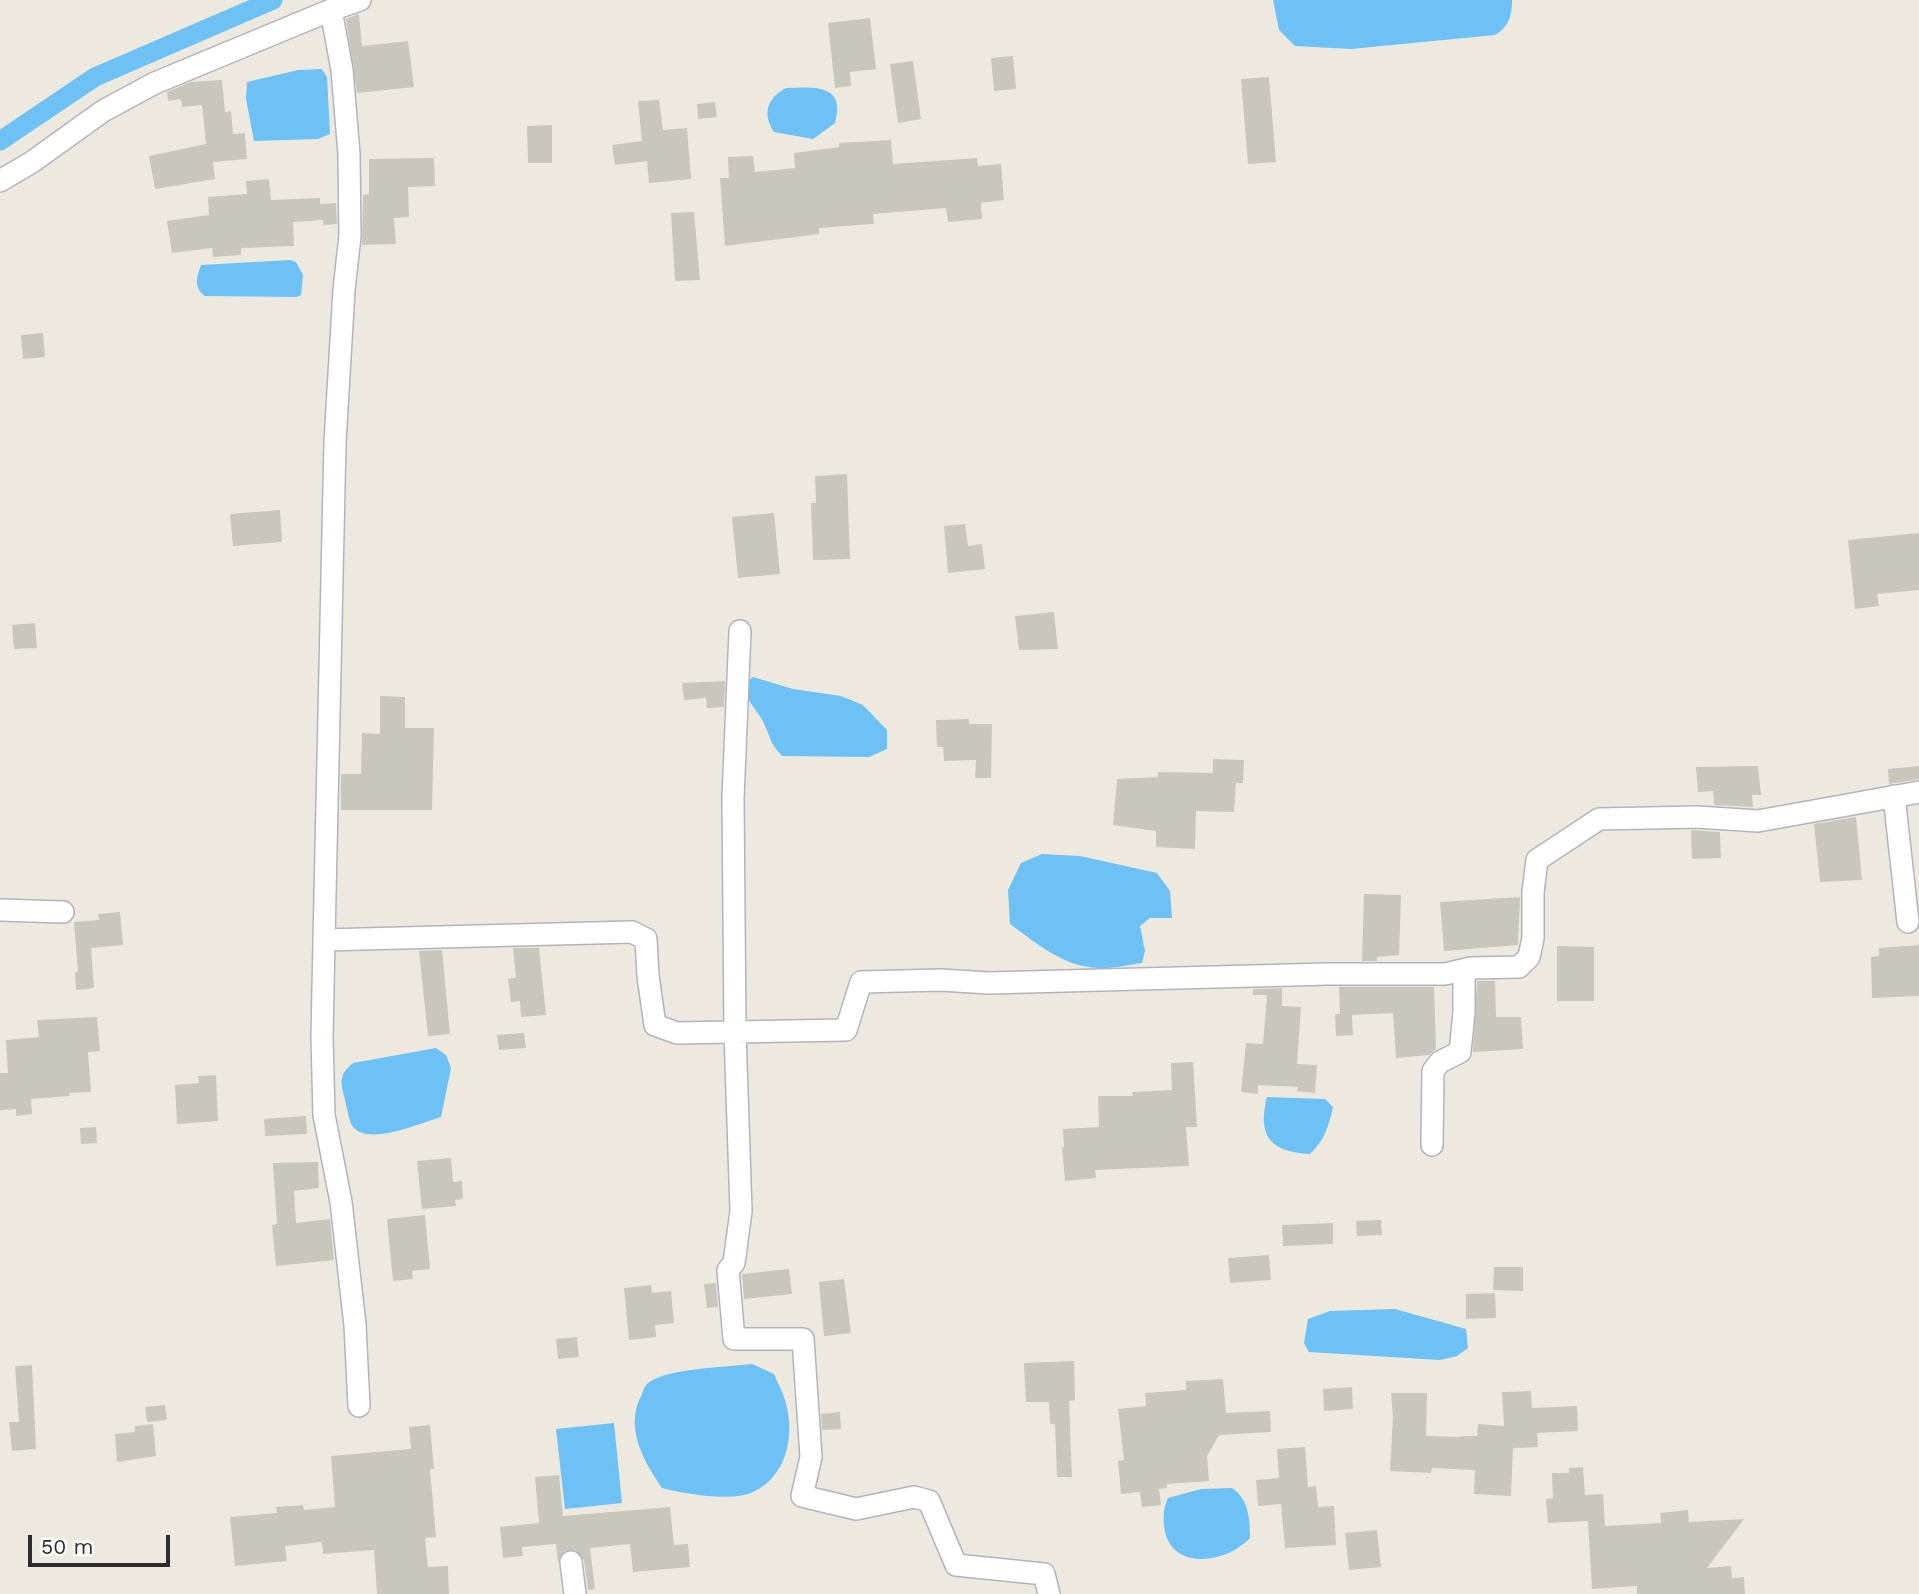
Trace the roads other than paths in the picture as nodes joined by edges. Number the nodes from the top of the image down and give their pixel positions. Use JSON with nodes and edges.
{"nodes":[{"id":1,"x":360,"y":0,"type":"edge"},
{"id":2,"x":331,"y":10,"type":"junction"},
{"id":3,"x":0,"y":181,"type":"edge"},
{"id":4,"x":740,"y":631,"type":"dead end"},
{"id":5,"x":1919,"y":792,"type":"edge"},
{"id":6,"x":1894,"y":796,"type":"junction"},
{"id":7,"x":0,"y":910,"type":"edge"},
{"id":8,"x":63,"y":912,"type":"dead end"},
{"id":9,"x":1908,"y":922,"type":"dead end"},
{"id":10,"x":324,"y":940,"type":"junction"},
{"id":11,"x":1464,"y":971,"type":"junction"},
{"id":12,"x":735,"y":1032,"type":"junction"},
{"id":13,"x":1432,"y":1145,"type":"dead end"},
{"id":14,"x":359,"y":1406,"type":"dead end"},
{"id":15,"x":571,"y":1562,"type":"dead end"},
{"id":16,"x":575,"y":1594,"type":"edge"},
{"id":17,"x":1049,"y":1594,"type":"edge"}],
"edges":[{"from":1,"to":2,"type":"street"},
{"from":2,"to":3,"type":"street"},
{"from":2,"to":10,"type":"street"},
{"from":4,"to":12,"type":"street"},
{"from":5,"to":6,"type":"street"},
{"from":6,"to":9,"type":"street"},
{"from":6,"to":11,"type":"street"},
{"from":7,"to":8,"type":"street"},
{"from":10,"to":12,"type":"street"},
{"from":10,"to":14,"type":"street"},
{"from":11,"to":12,"type":"street"},
{"from":11,"to":13,"type":"street"},
{"from":12,"to":17,"type":"street"},
{"from":15,"to":16,"type":"street"}]}
